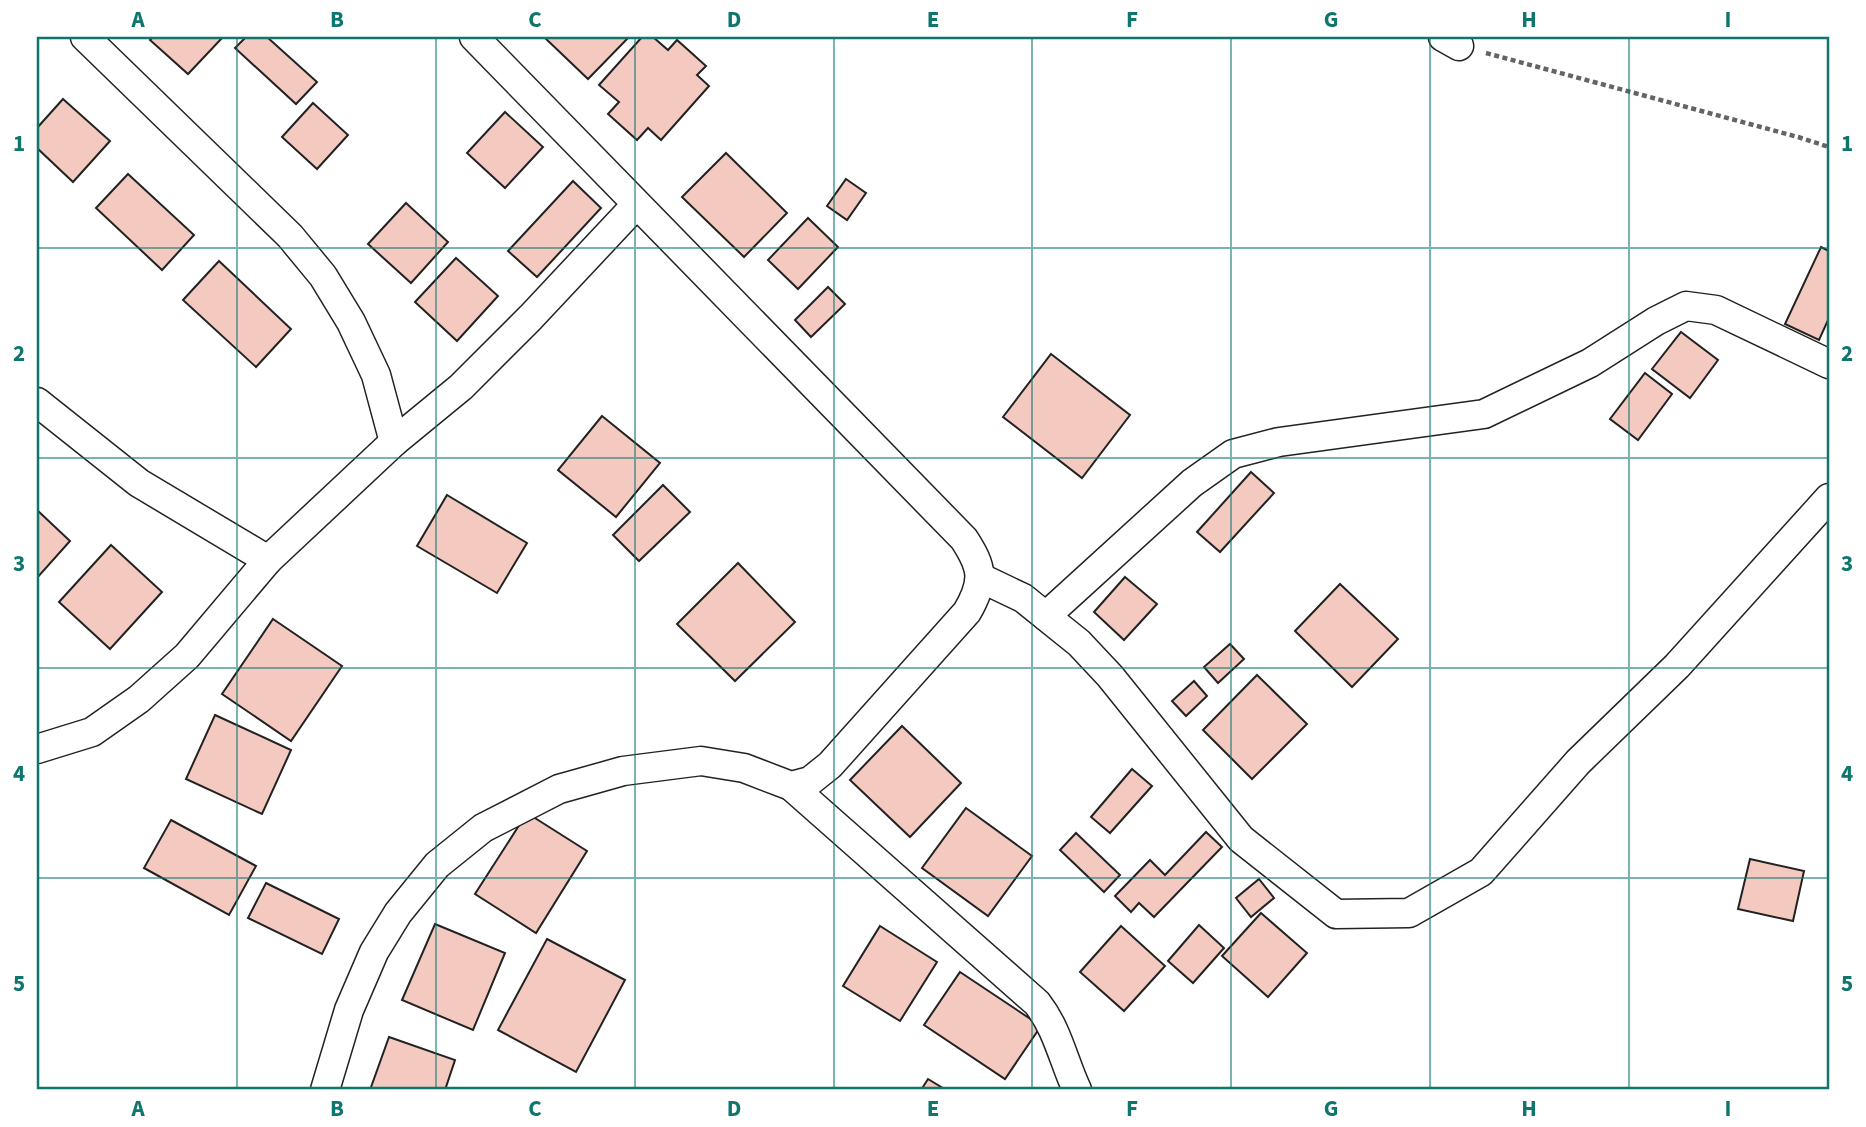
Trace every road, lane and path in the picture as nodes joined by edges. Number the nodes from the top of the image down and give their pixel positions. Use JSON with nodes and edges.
{"nodes":[{"id":1,"x":85,"y":37,"type":"edge"},
{"id":2,"x":474,"y":37,"type":"edge"},
{"id":3,"x":1451,"y":41,"type":"edge"},
{"id":4,"x":1829,"y":147,"type":"edge"},
{"id":5,"x":636,"y":205,"type":"junction"},
{"id":6,"x":1829,"y":364,"type":"edge"},
{"id":7,"x":37,"y":402,"type":"edge"},
{"id":8,"x":394,"y":442,"type":"junction"},
{"id":9,"x":1829,"y":498,"type":"edge"},
{"id":10,"x":268,"y":560,"type":"junction"},
{"id":11,"x":981,"y":578,"type":"junction"},
{"id":12,"x":1046,"y":616,"type":"junction"},
{"id":13,"x":37,"y":749,"type":"edge"},
{"id":14,"x":791,"y":786,"type":"junction"},
{"id":15,"x":325,"y":1090,"type":"edge"},
{"id":16,"x":1077,"y":1090,"type":"edge"}],
"edges":[{"from":1,"to":8,"type":"street"},
{"from":2,"to":5,"type":"street"},
{"from":3,"to":4,"type":"path"},
{"from":5,"to":8,"type":"street"},
{"from":5,"to":11,"type":"street"},
{"from":6,"to":12,"type":"street"},
{"from":7,"to":10,"type":"street"},
{"from":8,"to":10,"type":"street"},
{"from":9,"to":12,"type":"street"},
{"from":10,"to":13,"type":"street"},
{"from":11,"to":12,"type":"street"},
{"from":11,"to":14,"type":"street"},
{"from":14,"to":15,"type":"street"},
{"from":14,"to":16,"type":"street"}]}
